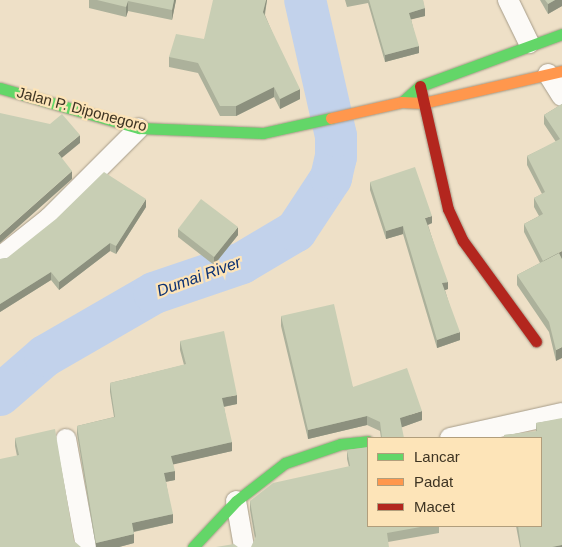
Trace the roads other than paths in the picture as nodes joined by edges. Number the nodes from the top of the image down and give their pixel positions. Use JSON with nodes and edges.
{"nodes":[{"id":1,"x":508,"y":0,"type":"edge"},
{"id":2,"x":562,"y":34,"type":"edge"},
{"id":3,"x":529,"y":43,"type":"junction"},
{"id":4,"x":555,"y":73,"type":"edge"},
{"id":5,"x":420,"y":86,"type":"junction"},
{"id":6,"x":0,"y":88,"type":"edge"},
{"id":7,"x":562,"y":96,"type":"edge"},
{"id":8,"x":402,"y":102,"type":"junction"},
{"id":9,"x":423,"y":104,"type":"junction"},
{"id":10,"x":139,"y":128,"type":"junction"},
{"id":11,"x":0,"y":257,"type":"edge"},
{"id":12,"x":536,"y":341,"type":"dead end"},
{"id":13,"x":562,"y":413,"type":"edge"},
{"id":14,"x":454,"y":437,"type":"edge"},
{"id":15,"x":66,"y":439,"type":"dead end"},
{"id":16,"x":367,"y":441,"type":"edge"},
{"id":17,"x":236,"y":501,"type":"junction"},
{"id":18,"x":86,"y":547,"type":"edge"},
{"id":19,"x":193,"y":547,"type":"edge"},
{"id":20,"x":244,"y":547,"type":"edge"}],
"edges":[{"from":1,"to":3,"type":"street"},
{"from":2,"to":3,"type":"main road"},
{"from":3,"to":5,"type":"main road"},
{"from":4,"to":7,"type":"street"},
{"from":4,"to":9,"type":"main road"},
{"from":5,"to":8,"type":"main road"},
{"from":5,"to":9,"type":"main road"},
{"from":6,"to":10,"type":"main road","name":"Jalan P. Diponegoro"},
{"from":8,"to":9,"type":"main road"},
{"from":8,"to":10,"type":"main road","name":"Jalan P. Diponegoro"},
{"from":9,"to":12,"type":"main road"},
{"from":10,"to":11,"type":"street"},
{"from":13,"to":14,"type":"street"},
{"from":15,"to":18,"type":"street"},
{"from":16,"to":17,"type":"main road"},
{"from":17,"to":19,"type":"main road"},
{"from":17,"to":20,"type":"street"}]}
